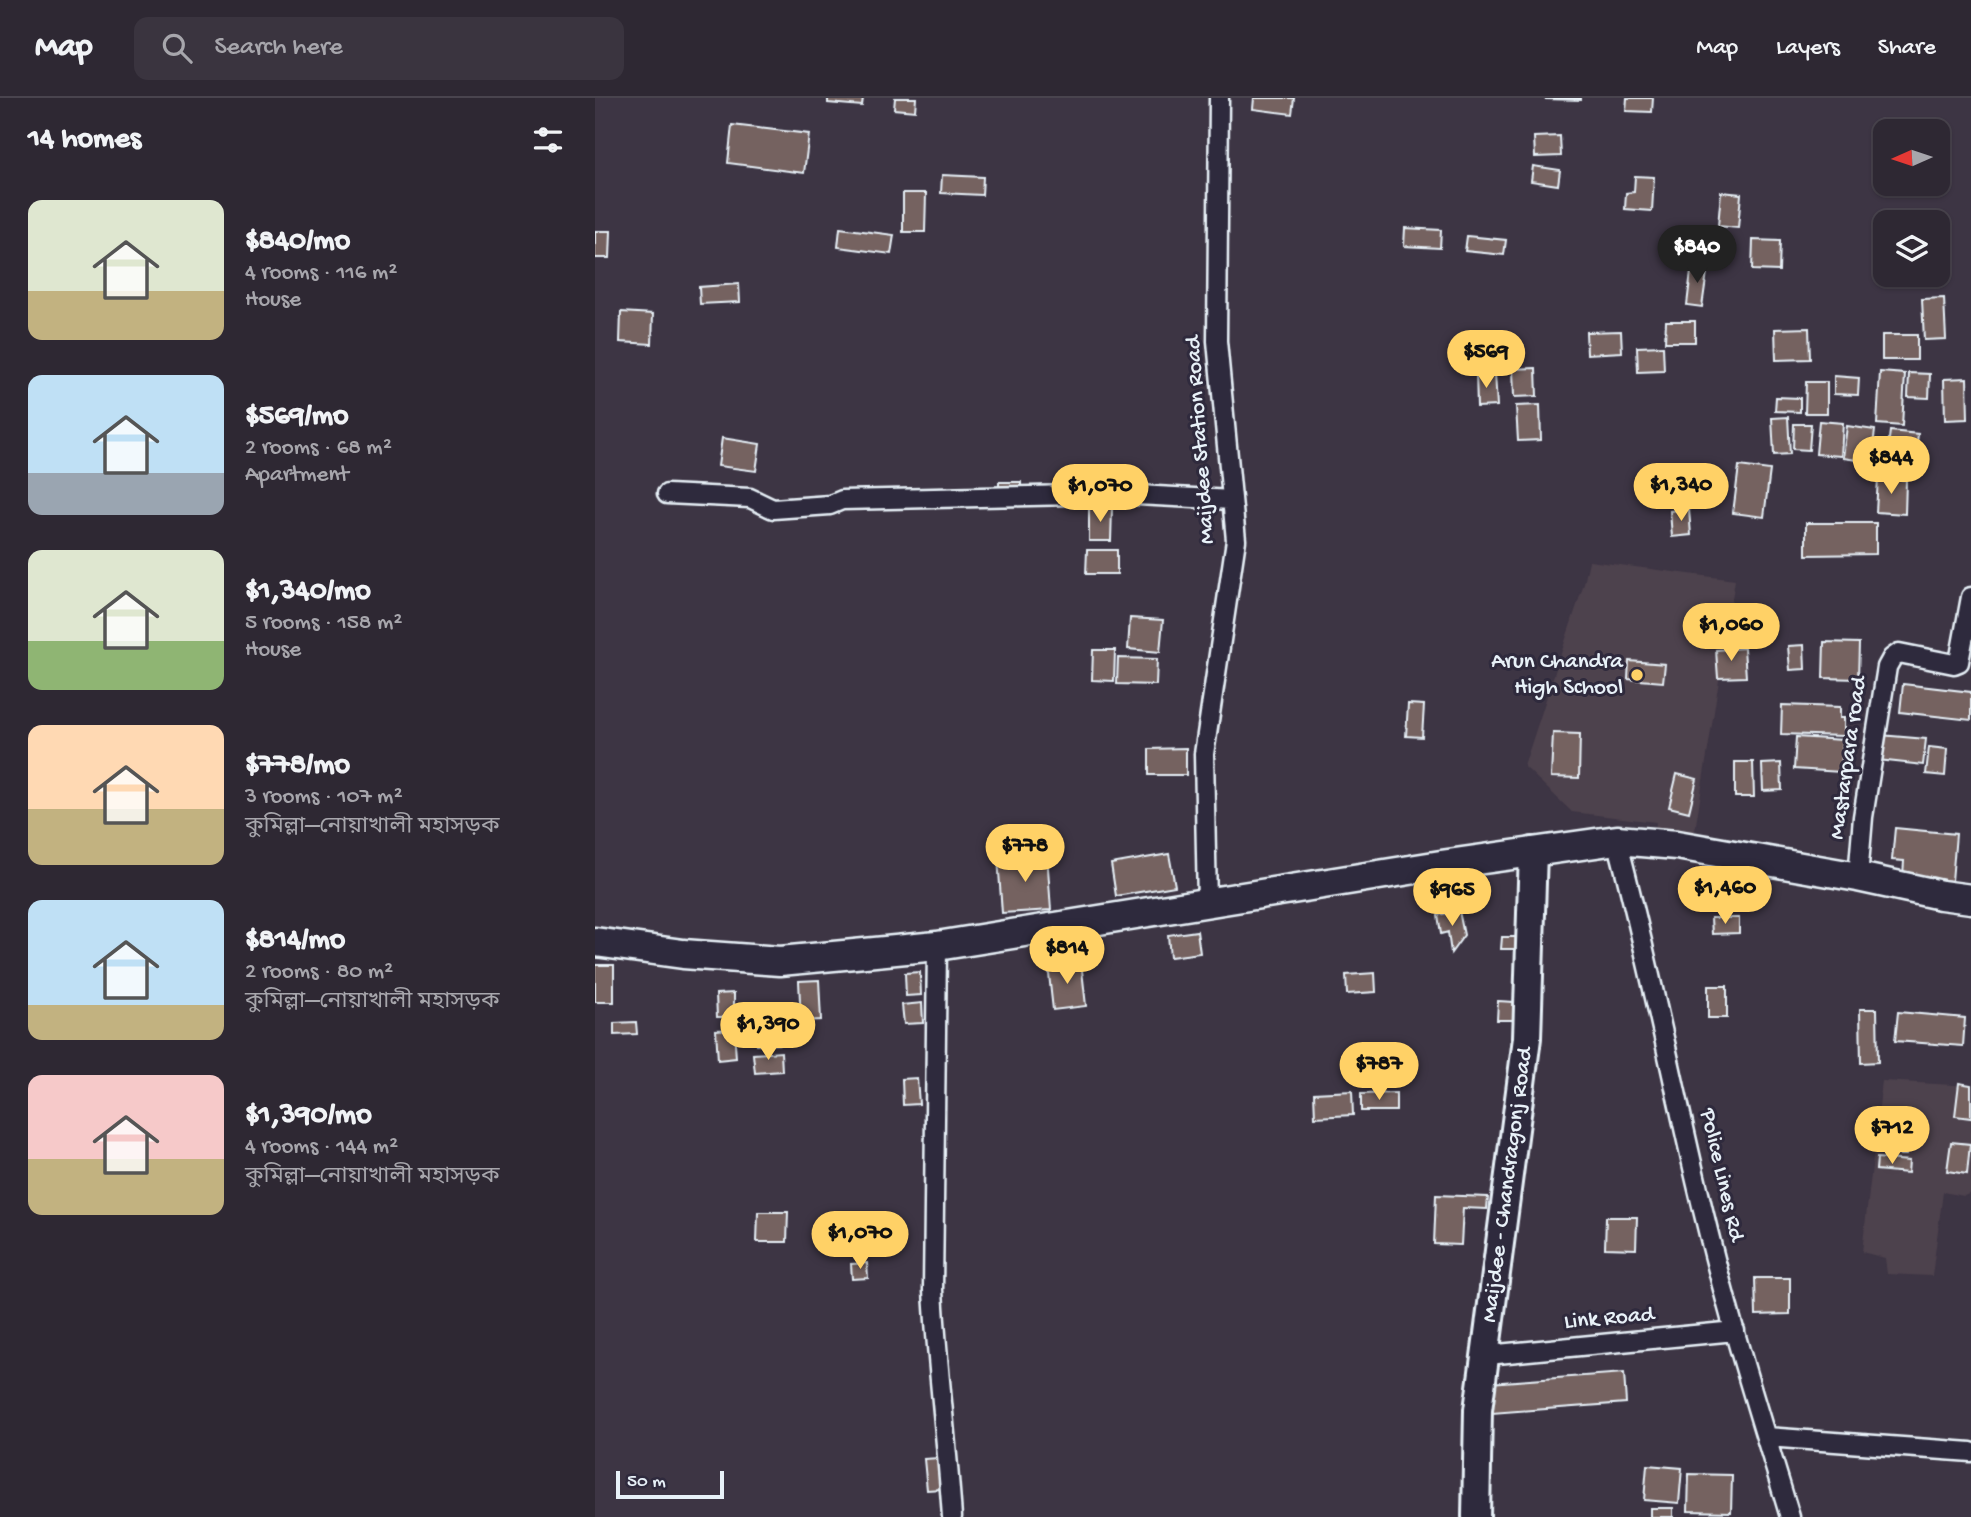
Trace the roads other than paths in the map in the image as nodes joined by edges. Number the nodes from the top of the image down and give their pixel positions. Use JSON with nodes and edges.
{"nodes":[{"id":1,"x":1219,"y":98,"type":"edge"},
{"id":2,"x":667,"y":494,"type":"dead end"},
{"id":3,"x":1232,"y":500,"type":"junction"},
{"id":4,"x":1971,"y":597,"type":"edge"},
{"id":5,"x":1617,"y":840,"type":"junction"},
{"id":6,"x":1533,"y":851,"type":"junction"},
{"id":7,"x":1858,"y":877,"type":"junction"},
{"id":8,"x":1971,"y":899,"type":"edge"},
{"id":9,"x":1207,"y":903,"type":"junction"},
{"id":10,"x":595,"y":942,"type":"edge"},
{"id":11,"x":937,"y":946,"type":"junction"},
{"id":12,"x":1735,"y":1331,"type":"junction"},
{"id":13,"x":1487,"y":1355,"type":"junction"},
{"id":14,"x":1766,"y":1437,"type":"junction"},
{"id":15,"x":1971,"y":1452,"type":"edge"},
{"id":16,"x":952,"y":1517,"type":"edge"},
{"id":17,"x":1476,"y":1517,"type":"edge"},
{"id":18,"x":1790,"y":1517,"type":"edge"}],
"edges":[{"from":1,"to":3,"type":"street","name":"Maijdee Station Road"},
{"from":2,"to":3,"type":"street"},
{"from":3,"to":9,"type":"street","name":"Maijdee Station Road"},
{"from":4,"to":7,"type":"street","name":"Mastarpara road"},
{"from":5,"to":6,"type":"highway"},
{"from":5,"to":7,"type":"highway"},
{"from":5,"to":12,"type":"street","name":"Police Lines Rd"},
{"from":6,"to":9,"type":"highway"},
{"from":6,"to":13,"type":"main road","name":"Maijdee - Chandragonj Road"},
{"from":7,"to":8,"type":"highway"},
{"from":9,"to":11,"type":"highway"},
{"from":10,"to":11,"type":"highway"},
{"from":11,"to":16,"type":"street"},
{"from":12,"to":13,"type":"street","name":"Link Road"},
{"from":12,"to":14,"type":"street","name":"Police Lines Rd"},
{"from":13,"to":17,"type":"main road","name":"Maijdee - Chandragonj Road"},
{"from":14,"to":15,"type":"street"},
{"from":14,"to":18,"type":"street","name":"Police Lines Rd"}]}
